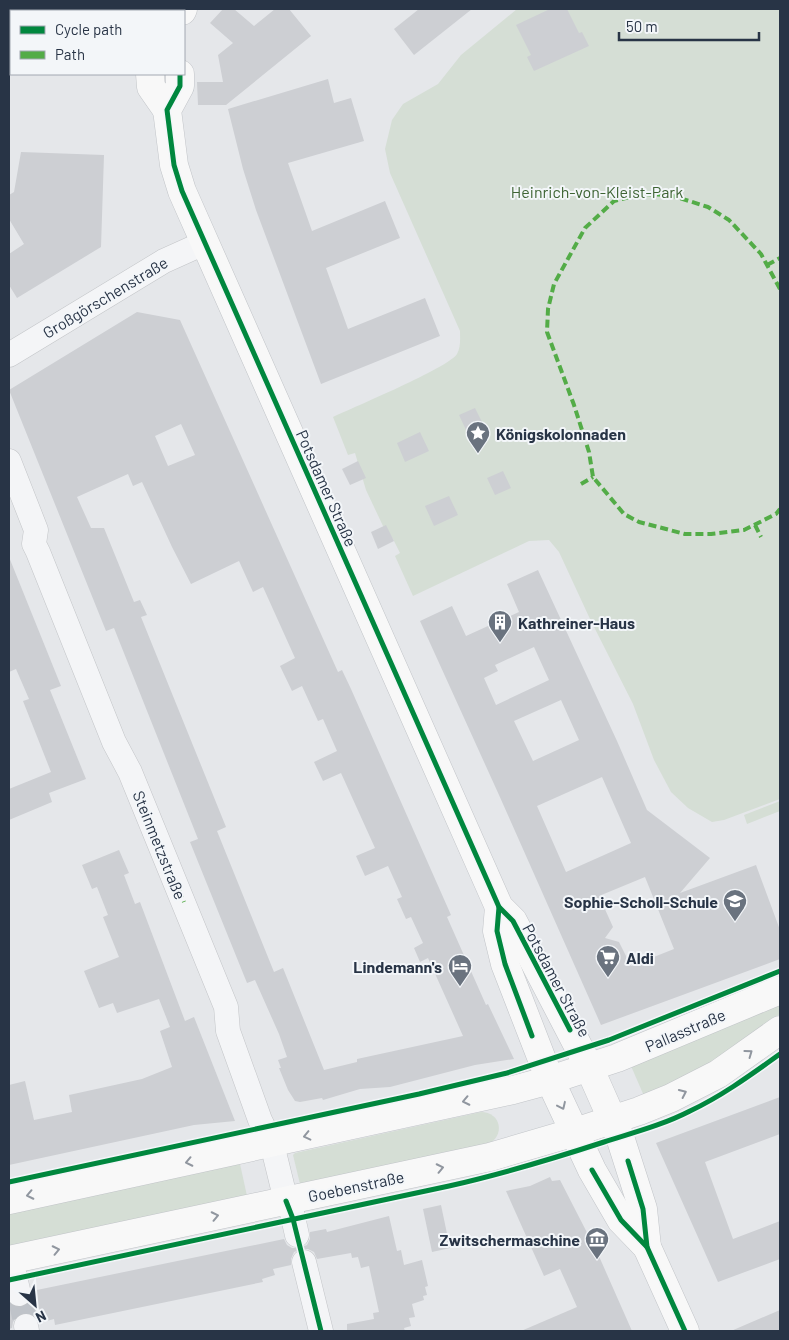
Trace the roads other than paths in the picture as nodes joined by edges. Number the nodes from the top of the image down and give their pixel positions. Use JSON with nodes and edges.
{"nodes":[{"id":1,"x":150,"y":75,"type":"edge"},
{"id":2,"x":180,"y":75,"type":"edge"},
{"id":3,"x":167,"y":110,"type":"junction"},
{"id":4,"x":204,"y":243,"type":"junction"},
{"id":5,"x":9,"y":355,"type":"edge"},
{"id":6,"x":9,"y":461,"type":"edge"},
{"id":7,"x":499,"y":908,"type":"junction"},
{"id":8,"x":780,"y":990,"type":"edge"},
{"id":9,"x":780,"y":1030,"type":"edge"},
{"id":10,"x":589,"y":1067,"type":"junction"},
{"id":11,"x":550,"y":1080,"type":"junction"},
{"id":12,"x":612,"y":1120,"type":"junction"},
{"id":13,"x":575,"y":1132,"type":"junction"},
{"id":14,"x":272,"y":1144,"type":"junction"},
{"id":15,"x":9,"y":1200,"type":"edge"},
{"id":16,"x":286,"y":1201,"type":"junction"},
{"id":17,"x":297,"y":1236,"type":"dead end"},
{"id":18,"x":647,"y":1247,"type":"junction"},
{"id":19,"x":10,"y":1260,"type":"edge"},
{"id":20,"x":304,"y":1262,"type":"dead end"},
{"id":21,"x":19,"y":1294,"type":"tunnel mouth"},
{"id":22,"x":320,"y":1331,"type":"edge"},
{"id":23,"x":685,"y":1331,"type":"edge"}],
"edges":[{"from":1,"to":3,"type":"main road"},
{"from":2,"to":3,"type":"main road"},
{"from":3,"to":4,"type":"main road","name":"Potsdamer Straße"},
{"from":4,"to":5,"type":"street","name":"Großgörschenstraße"},
{"from":4,"to":7,"type":"main road","name":"Potsdamer Straße"},
{"from":6,"to":14,"type":"street","name":"Steinmetzstraße"},
{"from":7,"to":10,"type":"main road","name":"Potsdamer Straße"},
{"from":7,"to":11,"type":"main road","name":"Potsdamer Straße"},
{"from":8,"to":10,"type":"main road","name":"Pallasstraße"},
{"from":12,"to":9,"type":"main road","one_way":true},
{"from":10,"to":11,"type":"main road"},
{"from":10,"to":12,"type":"main road","name":"Potsdamer Straße"},
{"from":11,"to":13,"type":"main road","name":"Potsdamer Straße","one_way":true},
{"from":11,"to":14,"type":"main road","one_way":true},
{"from":12,"to":13,"type":"main road","name":"Goebenstraße"},
{"from":12,"to":18,"type":"main road","name":"Potsdamer Straße"},
{"from":16,"to":13,"type":"main road","name":"Goebenstraße","one_way":true},
{"from":13,"to":18,"type":"main road","name":"Potsdamer Straße"},
{"from":14,"to":15,"type":"main road","one_way":true},
{"from":14,"to":16,"type":"street","name":"Steinmetzstraße"},
{"from":16,"to":17,"type":"street","name":"Steinmetzstraße"},
{"from":19,"to":16,"type":"main road","name":"Goebenstraße","one_way":true},
{"from":18,"to":23,"type":"main road","name":"Potsdamer Straße"},
{"from":19,"to":21,"type":"street"},
{"from":20,"to":22,"type":"street"}]}
